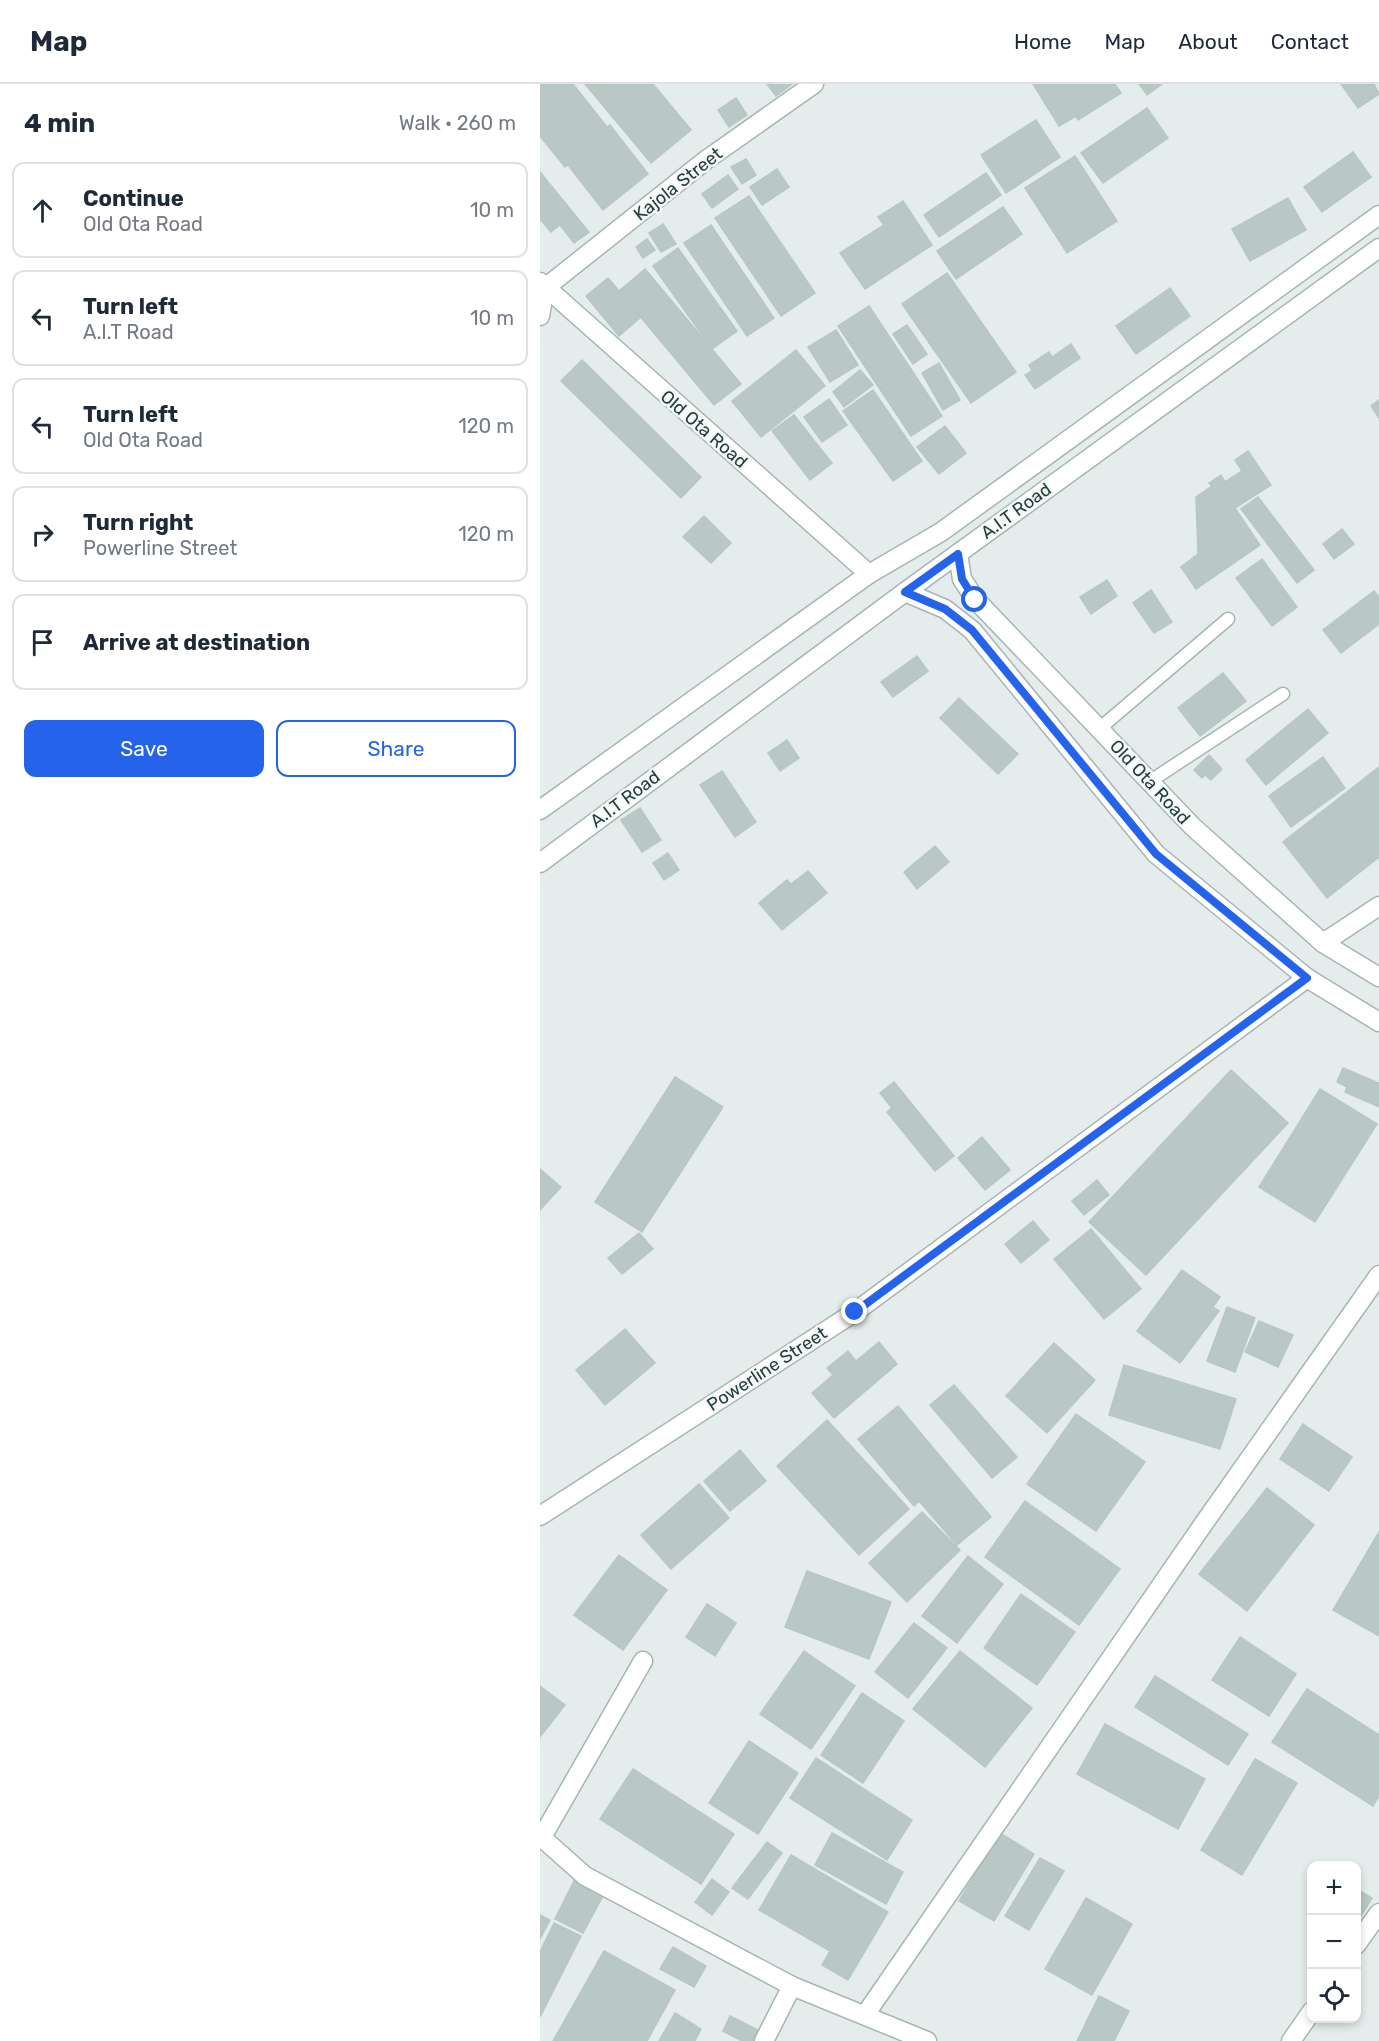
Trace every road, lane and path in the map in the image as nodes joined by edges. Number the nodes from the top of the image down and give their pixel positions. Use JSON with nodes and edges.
{"nodes":[{"id":1,"x":814,"y":84,"type":"edge"},
{"id":2,"x":1379,"y":215,"type":"edge"},
{"id":3,"x":1379,"y":248,"type":"edge"},
{"id":4,"x":542,"y":285,"type":"edge"},
{"id":5,"x":540,"y":316,"type":"edge"},
{"id":6,"x":958,"y":554,"type":"junction"},
{"id":7,"x":869,"y":574,"type":"junction"},
{"id":8,"x":905,"y":592,"type":"junction"},
{"id":9,"x":1228,"y":618,"type":"dead end"},
{"id":10,"x":1282,"y":694,"type":"dead end"},
{"id":11,"x":1099,"y":729,"type":"junction"},
{"id":12,"x":1149,"y":782,"type":"junction"},
{"id":13,"x":540,"y":810,"type":"edge"},
{"id":14,"x":540,"y":863,"type":"edge"},
{"id":15,"x":1379,"y":906,"type":"edge"},
{"id":16,"x":1323,"y":943,"type":"junction"},
{"id":17,"x":1379,"y":977,"type":"edge"},
{"id":18,"x":1307,"y":978,"type":"junction"},
{"id":19,"x":1379,"y":1022,"type":"edge"},
{"id":20,"x":1379,"y":1275,"type":"edge"},
{"id":21,"x":540,"y":1516,"type":"edge"},
{"id":22,"x":643,"y":1661,"type":"dead end"},
{"id":23,"x":541,"y":1837,"type":"edge"},
{"id":24,"x":1379,"y":1913,"type":"edge"},
{"id":25,"x":1361,"y":1938,"type":"edge"},
{"id":26,"x":792,"y":1986,"type":"junction"},
{"id":27,"x":865,"y":2015,"type":"junction"},
{"id":28,"x":1307,"y":2017,"type":"edge"},
{"id":29,"x":764,"y":2041,"type":"edge"},
{"id":30,"x":927,"y":2041,"type":"edge"},
{"id":31,"x":1291,"y":2041,"type":"edge"}],
"edges":[{"from":1,"to":4,"type":"street","name":"Kajola Street"},
{"from":2,"to":7,"type":"street","name":"A.I.T Road"},
{"from":3,"to":6,"type":"street","name":"A.I.T Road"},
{"from":4,"to":5,"type":"street"},
{"from":4,"to":7,"type":"street","name":"Old Ota Road"},
{"from":6,"to":8,"type":"street","name":"A.I.T Road"},
{"from":6,"to":11,"type":"street","name":"Old Ota Road"},
{"from":7,"to":13,"type":"street","name":"A.I.T Road"},
{"from":8,"to":14,"type":"street","name":"A.I.T Road"},
{"from":8,"to":18,"type":"street","name":"Old Ota Road"},
{"from":9,"to":11,"type":"lane"},
{"from":10,"to":12,"type":"lane"},
{"from":11,"to":12,"type":"street","name":"Old Ota Road"},
{"from":12,"to":16,"type":"street","name":"Old Ota Road"},
{"from":15,"to":16,"type":"street"},
{"from":16,"to":17,"type":"street","name":"Old Ota Road"},
{"from":18,"to":19,"type":"street","name":"Old Ota Road"},
{"from":18,"to":21,"type":"street","name":"Powerline Street"},
{"from":20,"to":27,"type":"street"},
{"from":22,"to":23,"type":"street"},
{"from":23,"to":26,"type":"street"},
{"from":24,"to":25,"type":"street"},
{"from":26,"to":27,"type":"street"},
{"from":26,"to":29,"type":"street"},
{"from":27,"to":30,"type":"street"},
{"from":28,"to":31,"type":"street"}]}
